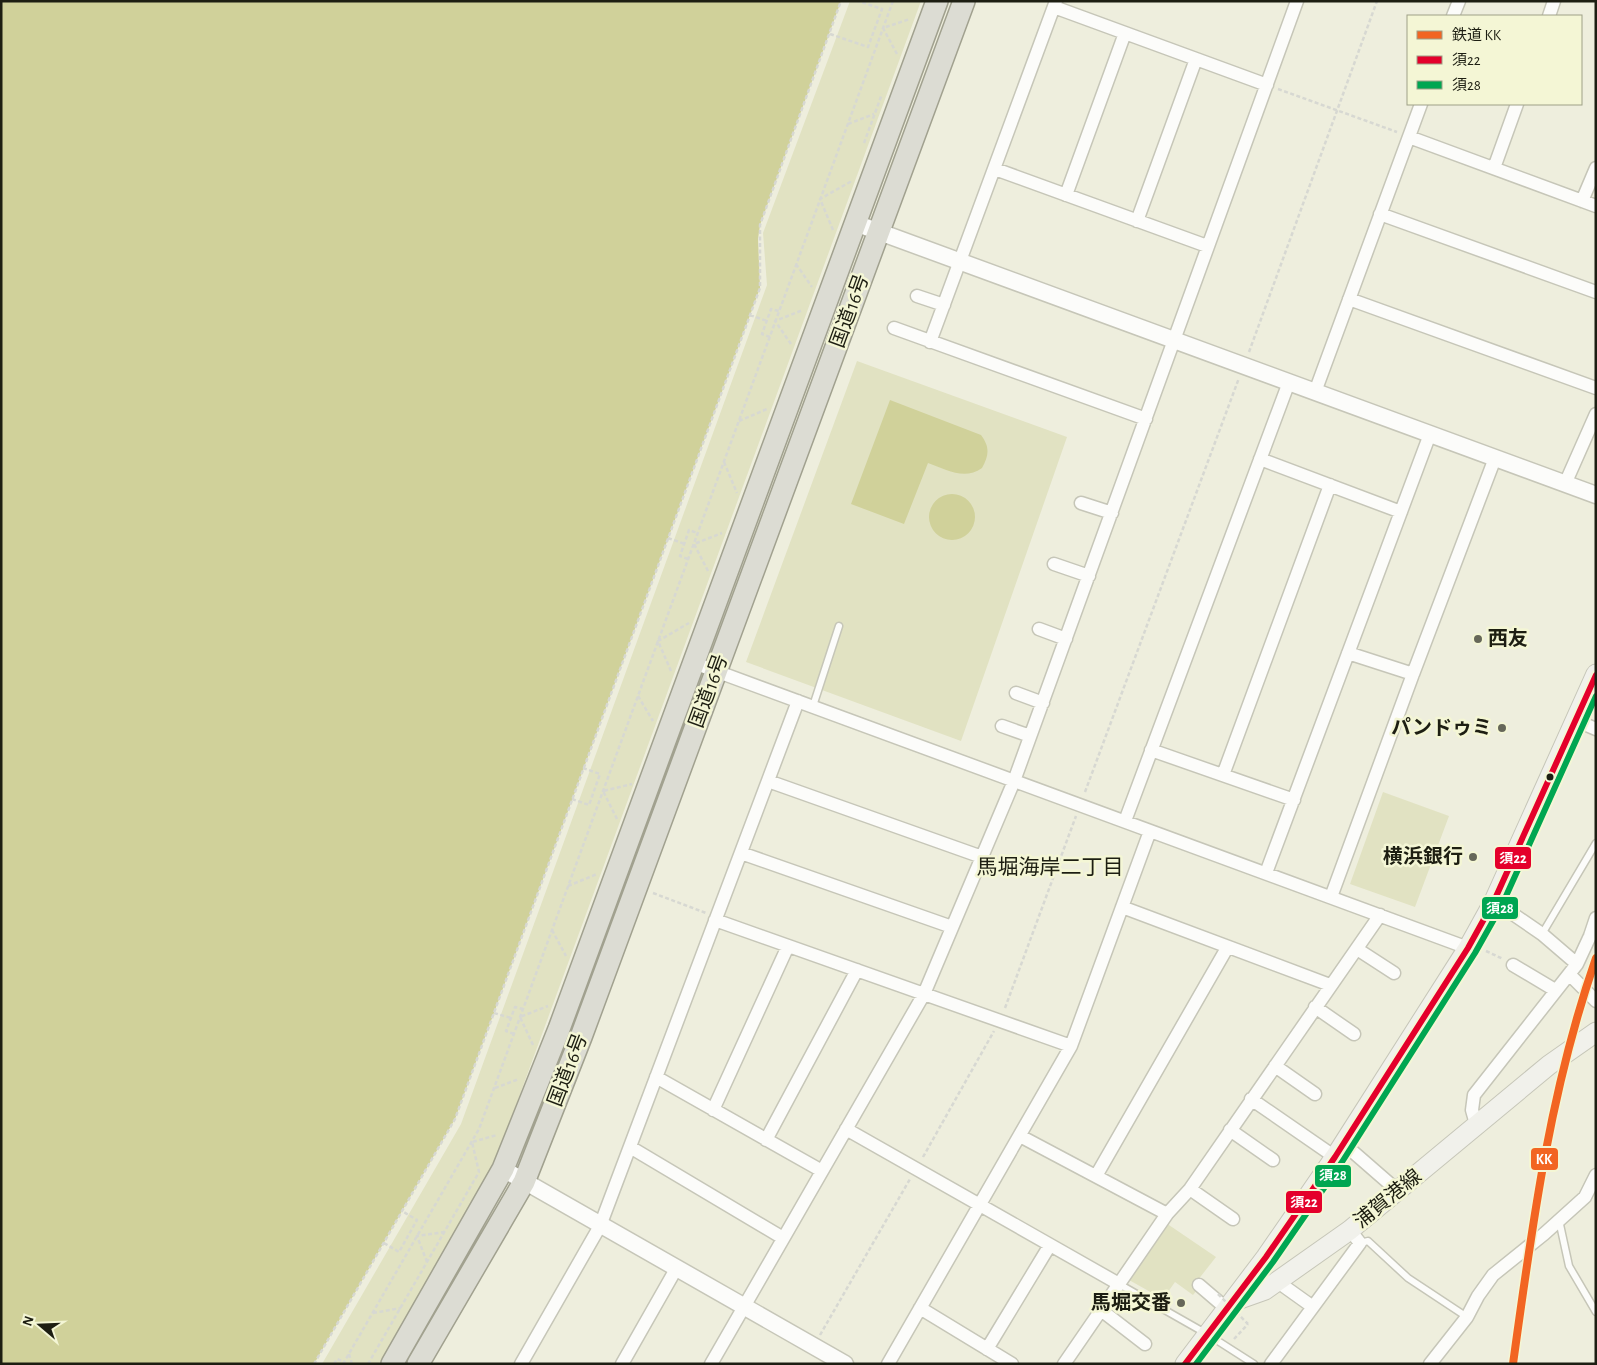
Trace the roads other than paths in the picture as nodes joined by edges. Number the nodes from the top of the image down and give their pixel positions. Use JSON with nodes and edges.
{"nodes":[{"id":1,"x":937,"y":1,"type":"edge"},
{"id":2,"x":964,"y":1,"type":"edge"},
{"id":3,"x":1459,"y":1,"type":"edge"},
{"id":4,"x":1554,"y":1,"type":"edge"},
{"id":5,"x":1294,"y":2,"type":"edge"},
{"id":6,"x":1055,"y":4,"type":"edge"},
{"id":7,"x":1453,"y":15,"type":"edge"},
{"id":8,"x":1549,"y":15,"type":"edge"},
{"id":9,"x":1125,"y":33,"type":"junction"},
{"id":10,"x":1196,"y":59,"type":"junction"},
{"id":11,"x":1267,"y":85,"type":"junction"},
{"id":12,"x":1421,"y":105,"type":"edge"},
{"id":13,"x":1517,"y":105,"type":"edge"},
{"id":14,"x":1409,"y":137,"type":"junction"},
{"id":15,"x":1494,"y":168,"type":"junction"},
{"id":16,"x":1596,"y":168,"type":"edge"},
{"id":17,"x":994,"y":169,"type":"junction"},
{"id":18,"x":1066,"y":195,"type":"junction"},
{"id":19,"x":1582,"y":201,"type":"junction"},
{"id":20,"x":1596,"y":206,"type":"edge"},
{"id":21,"x":1380,"y":214,"type":"junction"},
{"id":22,"x":1137,"y":221,"type":"junction"},
{"id":23,"x":855,"y":223,"type":"junction"},
{"id":24,"x":880,"y":232,"type":"junction"},
{"id":25,"x":1207,"y":246,"type":"junction"},
{"id":26,"x":960,"y":262,"type":"junction"},
{"id":27,"x":1596,"y":292,"type":"edge"},
{"id":28,"x":917,"y":296,"type":"dead end"},
{"id":29,"x":1349,"y":299,"type":"junction"},
{"id":30,"x":944,"y":306,"type":"junction"},
{"id":31,"x":894,"y":328,"type":"dead end"},
{"id":32,"x":1175,"y":340,"type":"junction"},
{"id":33,"x":930,"y":342,"type":"junction"},
{"id":34,"x":1289,"y":382,"type":"junction"},
{"id":35,"x":1596,"y":388,"type":"edge"},
{"id":36,"x":1315,"y":392,"type":"junction"},
{"id":37,"x":1596,"y":414,"type":"edge"},
{"id":38,"x":1146,"y":419,"type":"junction"},
{"id":39,"x":1430,"y":434,"type":"junction"},
{"id":40,"x":1495,"y":458,"type":"junction"},
{"id":41,"x":1260,"y":459,"type":"junction"},
{"id":42,"x":1565,"y":484,"type":"junction"},
{"id":43,"x":1330,"y":485,"type":"junction"},
{"id":44,"x":1596,"y":495,"type":"edge"},
{"id":45,"x":1081,"y":503,"type":"dead end"},
{"id":46,"x":1401,"y":512,"type":"junction"},
{"id":47,"x":1112,"y":513,"type":"junction"},
{"id":48,"x":1054,"y":564,"type":"dead end"},
{"id":49,"x":1089,"y":576,"type":"junction"},
{"id":50,"x":839,"y":626,"type":"dead end"},
{"id":51,"x":1038,"y":629,"type":"dead end"},
{"id":52,"x":1066,"y":639,"type":"junction"},
{"id":53,"x":1348,"y":653,"type":"junction"},
{"id":54,"x":694,"y":663,"type":"junction"},
{"id":55,"x":717,"y":671,"type":"junction"},
{"id":56,"x":1413,"y":674,"type":"junction"},
{"id":57,"x":1596,"y":674,"type":"edge"},
{"id":58,"x":1016,"y":693,"type":"dead end"},
{"id":59,"x":798,"y":701,"type":"junction"},
{"id":60,"x":1043,"y":703,"type":"junction"},
{"id":61,"x":813,"y":706,"type":"junction"},
{"id":62,"x":1575,"y":720,"type":"junction"},
{"id":63,"x":1002,"y":726,"type":"dead end"},
{"id":64,"x":1596,"y":729,"type":"edge"},
{"id":65,"x":1030,"y":736,"type":"junction"},
{"id":66,"x":1151,"y":750,"type":"junction"},
{"id":67,"x":1223,"y":775,"type":"junction"},
{"id":68,"x":1014,"y":781,"type":"junction"},
{"id":69,"x":768,"y":782,"type":"junction"},
{"id":70,"x":1294,"y":800,"type":"junction"},
{"id":71,"x":1124,"y":821,"type":"junction"},
{"id":72,"x":1150,"y":831,"type":"junction"},
{"id":73,"x":1596,"y":844,"type":"edge"},
{"id":74,"x":741,"y":853,"type":"junction"},
{"id":75,"x":982,"y":857,"type":"junction"},
{"id":76,"x":1266,"y":873,"type":"junction"},
{"id":77,"x":1331,"y":897,"type":"junction"},
{"id":78,"x":1494,"y":901,"type":"junction"},
{"id":79,"x":1122,"y":906,"type":"junction"},
{"id":80,"x":1380,"y":915,"type":"junction"},
{"id":81,"x":1596,"y":918,"type":"edge"},
{"id":82,"x":716,"y":919,"type":"junction"},
{"id":83,"x":952,"y":927,"type":"junction"},
{"id":84,"x":1542,"y":934,"type":"junction"},
{"id":85,"x":788,"y":946,"type":"junction"},
{"id":86,"x":1227,"y":948,"type":"junction"},
{"id":87,"x":1474,"y":948,"type":"junction"},
{"id":88,"x":1357,"y":949,"type":"junction"},
{"id":89,"x":1577,"y":964,"type":"junction"},
{"id":90,"x":1513,"y":965,"type":"road end"},
{"id":91,"x":856,"y":970,"type":"junction"},
{"id":92,"x":1394,"y":973,"type":"dead end"},
{"id":93,"x":1569,"y":974,"type":"junction"},
{"id":94,"x":1330,"y":985,"type":"junction"},
{"id":95,"x":1555,"y":990,"type":"junction"},
{"id":96,"x":924,"y":994,"type":"junction"},
{"id":97,"x":1596,"y":1001,"type":"edge"},
{"id":98,"x":1315,"y":1007,"type":"junction"},
{"id":99,"x":1596,"y":1032,"type":"edge"},
{"id":100,"x":1354,"y":1034,"type":"dead end"},
{"id":101,"x":1071,"y":1046,"type":"junction"},
{"id":102,"x":1275,"y":1066,"type":"junction"},
{"id":103,"x":656,"y":1078,"type":"junction"},
{"id":104,"x":1315,"y":1094,"type":"dead end"},
{"id":105,"x":1251,"y":1099,"type":"junction"},
{"id":106,"x":713,"y":1110,"type":"junction"},
{"id":107,"x":1476,"y":1124,"type":"junction"},
{"id":108,"x":846,"y":1129,"type":"junction"},
{"id":109,"x":1230,"y":1130,"type":"junction"},
{"id":110,"x":1020,"y":1136,"type":"junction"},
{"id":111,"x":766,"y":1140,"type":"junction"},
{"id":112,"x":630,"y":1147,"type":"junction"},
{"id":113,"x":1340,"y":1150,"type":"junction"},
{"id":114,"x":1274,"y":1160,"type":"dead end"},
{"id":115,"x":503,"y":1169,"type":"junction"},
{"id":116,"x":822,"y":1171,"type":"junction"},
{"id":117,"x":1596,"y":1175,"type":"edge"},
{"id":118,"x":1096,"y":1176,"type":"junction"},
{"id":119,"x":524,"y":1182,"type":"junction"},
{"id":120,"x":1190,"y":1189,"type":"junction"},
{"id":121,"x":1398,"y":1191,"type":"junction"},
{"id":122,"x":1590,"y":1198,"type":"edge"},
{"id":123,"x":980,"y":1205,"type":"junction"},
{"id":124,"x":1167,"y":1214,"type":"junction"},
{"id":125,"x":1233,"y":1219,"type":"dead end"},
{"id":126,"x":1559,"y":1220,"type":"junction"},
{"id":127,"x":600,"y":1226,"type":"junction"},
{"id":128,"x":1355,"y":1236,"type":"junction"},
{"id":129,"x":783,"y":1238,"type":"junction"},
{"id":130,"x":1050,"y":1245,"type":"junction"},
{"id":131,"x":676,"y":1270,"type":"junction"},
{"id":132,"x":1278,"y":1282,"type":"junction"},
{"id":133,"x":1119,"y":1284,"type":"junction"},
{"id":134,"x":1199,"y":1285,"type":"dead end"},
{"id":135,"x":1226,"y":1301,"type":"junction"},
{"id":136,"x":744,"y":1307,"type":"junction"},
{"id":137,"x":1313,"y":1307,"type":"junction"},
{"id":138,"x":920,"y":1308,"type":"junction"},
{"id":139,"x":1101,"y":1310,"type":"junction"},
{"id":140,"x":1596,"y":1312,"type":"edge"},
{"id":141,"x":1467,"y":1317,"type":"junction"},
{"id":142,"x":1207,"y":1334,"type":"junction"},
{"id":143,"x":1145,"y":1344,"type":"dead end"},
{"id":144,"x":987,"y":1349,"type":"junction"},
{"id":145,"x":1067,"y":1363,"type":"edge"},
{"id":146,"x":392,"y":1364,"type":"edge"},
{"id":147,"x":418,"y":1364,"type":"edge"},
{"id":148,"x":521,"y":1364,"type":"edge"},
{"id":149,"x":622,"y":1364,"type":"edge"},
{"id":150,"x":711,"y":1364,"type":"edge"},
{"id":151,"x":845,"y":1364,"type":"edge"},
{"id":152,"x":888,"y":1364,"type":"edge"},
{"id":153,"x":1012,"y":1364,"type":"edge"},
{"id":154,"x":1185,"y":1364,"type":"edge"},
{"id":155,"x":1254,"y":1364,"type":"edge"},
{"id":156,"x":1271,"y":1364,"type":"edge"},
{"id":157,"x":1430,"y":1364,"type":"edge"}],
"edges":[{"from":1,"to":23,"type":"highway","name":"国道16号"},
{"from":2,"to":24,"type":"highway","name":"国道16号"},
{"from":3,"to":7,"type":"street"},
{"from":4,"to":8,"type":"street"},
{"from":5,"to":11,"type":"street"},
{"from":6,"to":9,"type":"street"},
{"from":6,"to":17,"type":"street"},
{"from":9,"to":10,"type":"street"},
{"from":9,"to":18,"type":"street"},
{"from":10,"to":11,"type":"street"},
{"from":10,"to":22,"type":"street"},
{"from":11,"to":25,"type":"street"},
{"from":12,"to":14,"type":"street"},
{"from":13,"to":15,"type":"street"},
{"from":14,"to":15,"type":"street"},
{"from":14,"to":21,"type":"street"},
{"from":15,"to":19,"type":"street"},
{"from":16,"to":19,"type":"street"},
{"from":17,"to":18,"type":"street"},
{"from":17,"to":26,"type":"street"},
{"from":18,"to":22,"type":"street"},
{"from":19,"to":20,"type":"street"},
{"from":21,"to":27,"type":"street"},
{"from":21,"to":29,"type":"street"},
{"from":22,"to":25,"type":"street"},
{"from":23,"to":24,"type":"street"},
{"from":23,"to":54,"type":"highway","name":"国道16号"},
{"from":24,"to":26,"type":"street"},
{"from":24,"to":55,"type":"highway","name":"国道16号"},
{"from":25,"to":32,"type":"street"},
{"from":26,"to":30,"type":"street"},
{"from":26,"to":32,"type":"street"},
{"from":28,"to":30,"type":"street"},
{"from":29,"to":35,"type":"street"},
{"from":29,"to":36,"type":"street"},
{"from":30,"to":33,"type":"street"},
{"from":31,"to":33,"type":"street"},
{"from":32,"to":34,"type":"street"},
{"from":32,"to":38,"type":"street"},
{"from":33,"to":38,"type":"street"},
{"from":34,"to":36,"type":"street"},
{"from":34,"to":41,"type":"street"},
{"from":36,"to":39,"type":"street"},
{"from":37,"to":42,"type":"street"},
{"from":38,"to":47,"type":"street"},
{"from":39,"to":40,"type":"street"},
{"from":39,"to":46,"type":"street"},
{"from":40,"to":42,"type":"street"},
{"from":40,"to":56,"type":"street"},
{"from":41,"to":43,"type":"street"},
{"from":41,"to":66,"type":"street"},
{"from":42,"to":44,"type":"street"},
{"from":43,"to":46,"type":"street"},
{"from":43,"to":67,"type":"street"},
{"from":45,"to":47,"type":"street"},
{"from":46,"to":53,"type":"street"},
{"from":47,"to":49,"type":"street"},
{"from":48,"to":49,"type":"street"},
{"from":49,"to":52,"type":"street"},
{"from":50,"to":61,"type":"lane"},
{"from":51,"to":52,"type":"street"},
{"from":52,"to":60,"type":"street"},
{"from":53,"to":56,"type":"street"},
{"from":53,"to":70,"type":"street"},
{"from":54,"to":55,"type":"street"},
{"from":54,"to":115,"type":"highway","name":"国道16号"},
{"from":55,"to":59,"type":"street"},
{"from":55,"to":119,"type":"highway","name":"国道16号"},
{"from":56,"to":77,"type":"street"},
{"from":57,"to":62,"type":"main road"},
{"from":58,"to":60,"type":"street"},
{"from":59,"to":61,"type":"street"},
{"from":59,"to":69,"type":"street"},
{"from":60,"to":65,"type":"street"},
{"from":61,"to":68,"type":"street"},
{"from":62,"to":64,"type":"street"},
{"from":62,"to":78,"type":"main road"},
{"from":63,"to":65,"type":"street"},
{"from":65,"to":68,"type":"street"},
{"from":66,"to":67,"type":"street"},
{"from":66,"to":71,"type":"street"},
{"from":67,"to":70,"type":"street"},
{"from":68,"to":71,"type":"street"},
{"from":68,"to":75,"type":"street"},
{"from":69,"to":74,"type":"street"},
{"from":69,"to":75,"type":"street"},
{"from":70,"to":76,"type":"street"},
{"from":71,"to":72,"type":"street"},
{"from":72,"to":76,"type":"street"},
{"from":72,"to":79,"type":"street"},
{"from":73,"to":84,"type":"lane"},
{"from":74,"to":82,"type":"street"},
{"from":74,"to":83,"type":"street"},
{"from":75,"to":83,"type":"street"},
{"from":76,"to":77,"type":"street"},
{"from":77,"to":80,"type":"street"},
{"from":78,"to":84,"type":"street"},
{"from":78,"to":87,"type":"main road"},
{"from":79,"to":86,"type":"street"},
{"from":79,"to":101,"type":"street"},
{"from":80,"to":87,"type":"street"},
{"from":80,"to":88,"type":"street"},
{"from":81,"to":89,"type":"street"},
{"from":82,"to":85,"type":"street"},
{"from":82,"to":103,"type":"street"},
{"from":83,"to":96,"type":"street"},
{"from":84,"to":89,"type":"street"},
{"from":85,"to":91,"type":"street"},
{"from":85,"to":106,"type":"street"},
{"from":86,"to":94,"type":"street"},
{"from":86,"to":118,"type":"street"},
{"from":87,"to":113,"type":"main road"},
{"from":88,"to":92,"type":"street"},
{"from":88,"to":94,"type":"street"},
{"from":89,"to":93,"type":"street"},
{"from":90,"to":95,"type":"street"},
{"from":91,"to":96,"type":"street"},
{"from":91,"to":111,"type":"street"},
{"from":93,"to":95,"type":"street"},
{"from":93,"to":97,"type":"street"},
{"from":94,"to":98,"type":"street"},
{"from":95,"to":107,"type":"street"},
{"from":96,"to":101,"type":"street"},
{"from":96,"to":108,"type":"street"},
{"from":98,"to":100,"type":"street"},
{"from":98,"to":102,"type":"street"},
{"from":99,"to":107,"type":"main road","name":"浦賀港線"},
{"from":101,"to":110,"type":"street"},
{"from":102,"to":104,"type":"street"},
{"from":102,"to":105,"type":"street"},
{"from":103,"to":106,"type":"street"},
{"from":103,"to":112,"type":"street"},
{"from":105,"to":109,"type":"street"},
{"from":105,"to":113,"type":"street"},
{"from":106,"to":111,"type":"street"},
{"from":107,"to":121,"type":"main road","name":"浦賀港線"},
{"from":108,"to":116,"type":"street"},
{"from":108,"to":123,"type":"street"},
{"from":109,"to":114,"type":"street"},
{"from":109,"to":120,"type":"street"},
{"from":110,"to":118,"type":"street"},
{"from":110,"to":123,"type":"street"},
{"from":111,"to":116,"type":"street"},
{"from":112,"to":127,"type":"street"},
{"from":112,"to":129,"type":"street"},
{"from":113,"to":121,"type":"street"},
{"from":113,"to":135,"type":"main road"},
{"from":115,"to":119,"type":"street"},
{"from":115,"to":146,"type":"highway","name":"国道16号"},
{"from":116,"to":129,"type":"street"},
{"from":117,"to":122,"type":"street"},
{"from":118,"to":124,"type":"street"},
{"from":119,"to":127,"type":"street"},
{"from":119,"to":147,"type":"highway","name":"国道16号"},
{"from":120,"to":124,"type":"street"},
{"from":120,"to":125,"type":"street"},
{"from":121,"to":128,"type":"main road","name":"浦賀港線"},
{"from":122,"to":126,"type":"street"},
{"from":123,"to":130,"type":"street"},
{"from":123,"to":138,"type":"street"},
{"from":124,"to":133,"type":"street"},
{"from":126,"to":140,"type":"lane"},
{"from":126,"to":141,"type":"street"},
{"from":127,"to":131,"type":"street"},
{"from":127,"to":148,"type":"street"},
{"from":128,"to":132,"type":"main road","name":"浦賀港線"},
{"from":128,"to":137,"type":"street"},
{"from":128,"to":141,"type":"lane"},
{"from":129,"to":136,"type":"street"},
{"from":130,"to":133,"type":"street"},
{"from":130,"to":144,"type":"street"},
{"from":131,"to":136,"type":"street"},
{"from":131,"to":149,"type":"street"},
{"from":132,"to":135,"type":"main road","name":"浦賀港線"},
{"from":132,"to":137,"type":"street"},
{"from":133,"to":139,"type":"street"},
{"from":133,"to":142,"type":"lane"},
{"from":134,"to":135,"type":"street"},
{"from":135,"to":142,"type":"main road"},
{"from":136,"to":150,"type":"street"},
{"from":136,"to":151,"type":"street"},
{"from":137,"to":156,"type":"street"},
{"from":138,"to":144,"type":"street"},
{"from":138,"to":152,"type":"street"},
{"from":139,"to":143,"type":"street"},
{"from":139,"to":145,"type":"street"},
{"from":141,"to":157,"type":"street"},
{"from":142,"to":154,"type":"main road"},
{"from":142,"to":155,"type":"lane"},
{"from":144,"to":153,"type":"street"}]}
